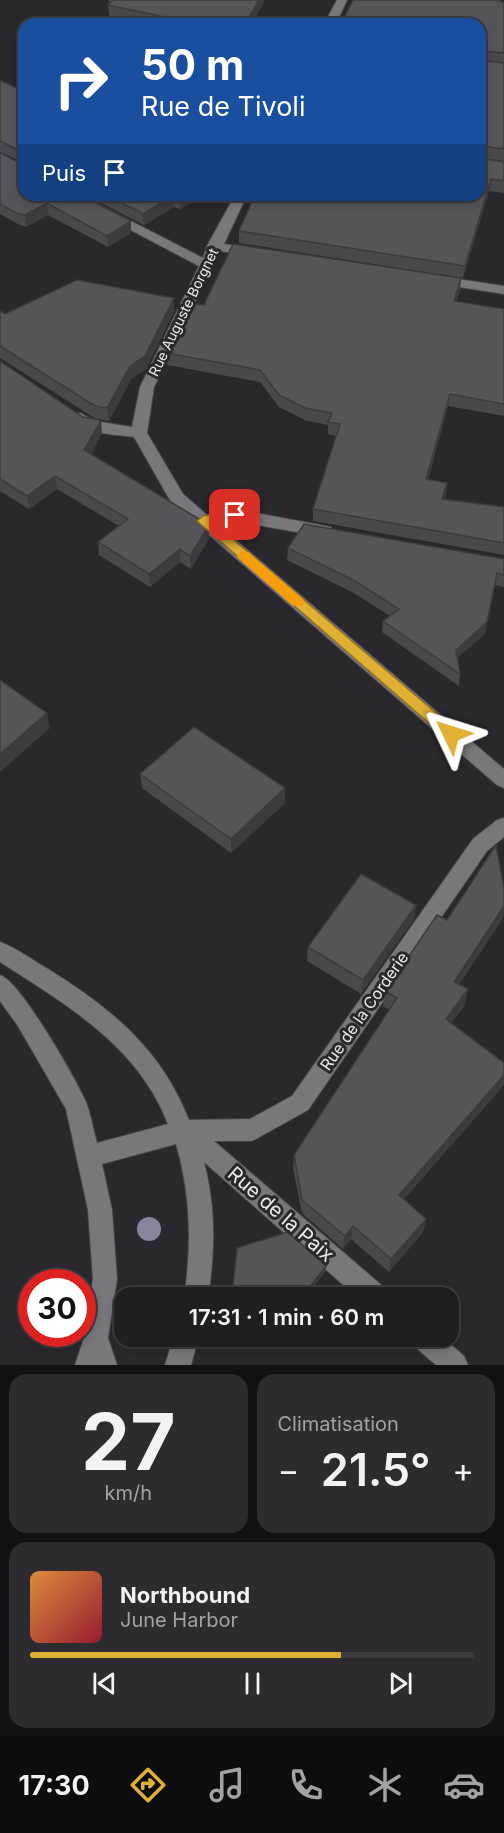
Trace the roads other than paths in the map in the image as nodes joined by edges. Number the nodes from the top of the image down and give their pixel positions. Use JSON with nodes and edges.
{"nodes":[{"id":1,"x":342,"y":0,"type":"edge"},
{"id":2,"x":333,"y":18,"type":"edge"},
{"id":3,"x":82,"y":201,"type":"edge"},
{"id":4,"x":238,"y":201,"type":"edge"},
{"id":5,"x":214,"y":246,"type":"junction"},
{"id":6,"x":272,"y":255,"type":"edge"},
{"id":7,"x":207,"y":265,"type":"junction"},
{"id":8,"x":423,"y":278,"type":"edge"},
{"id":9,"x":504,"y":290,"type":"edge"},
{"id":10,"x":64,"y":407,"type":"edge"},
{"id":11,"x":139,"y":433,"type":"junction"},
{"id":12,"x":203,"y":521,"type":"junction"},
{"id":13,"x":340,"y":533,"type":"edge"},
{"id":14,"x":504,"y":780,"type":"edge"},
{"id":15,"x":504,"y":826,"type":"edge"},
{"id":16,"x":0,"y":951,"type":"edge"},
{"id":17,"x":0,"y":984,"type":"edge"},
{"id":18,"x":185,"y":1131,"type":"junction"},
{"id":19,"x":89,"y":1156,"type":"junction"},
{"id":20,"x":198,"y":1287,"type":"edge"},
{"id":21,"x":364,"y":1287,"type":"edge"},
{"id":22,"x":96,"y":1338,"type":"joint"},
{"id":23,"x":93,"y":1347,"type":"edge"},
{"id":24,"x":183,"y":1347,"type":"edge"},
{"id":25,"x":435,"y":1347,"type":"edge"},
{"id":26,"x":88,"y":1365,"type":"edge"},
{"id":27,"x":104,"y":1365,"type":"edge"},
{"id":28,"x":177,"y":1365,"type":"edge"},
{"id":29,"x":455,"y":1365,"type":"edge"}],
"edges":[{"from":1,"to":2,"type":"street"},
{"from":3,"to":7,"type":"street"},
{"from":4,"to":5,"type":"street","name":"Rue Auguste Borgnet"},
{"from":5,"to":6,"type":"street"},
{"from":5,"to":7,"type":"street","name":"Rue Auguste Borgnet"},
{"from":7,"to":11,"type":"street","name":"Rue Auguste Borgnet"},
{"from":8,"to":9,"type":"street"},
{"from":10,"to":11,"type":"street"},
{"from":11,"to":12,"type":"street"},
{"from":12,"to":13,"type":"street"},
{"from":12,"to":14,"type":"street"},
{"from":15,"to":18,"type":"street","name":"Rue de la Corderie"},
{"from":16,"to":18,"type":"street"},
{"from":17,"to":19,"type":"street"},
{"from":18,"to":19,"type":"street","name":"Rue de la Corderie"},
{"from":18,"to":20,"type":"street"},
{"from":18,"to":21,"type":"street","name":"Rue de la Paix"},
{"from":19,"to":22,"type":"street"},
{"from":22,"to":27,"type":"street"},
{"from":23,"to":26,"type":"street"},
{"from":24,"to":28,"type":"street"},
{"from":25,"to":29,"type":"street"}]}
